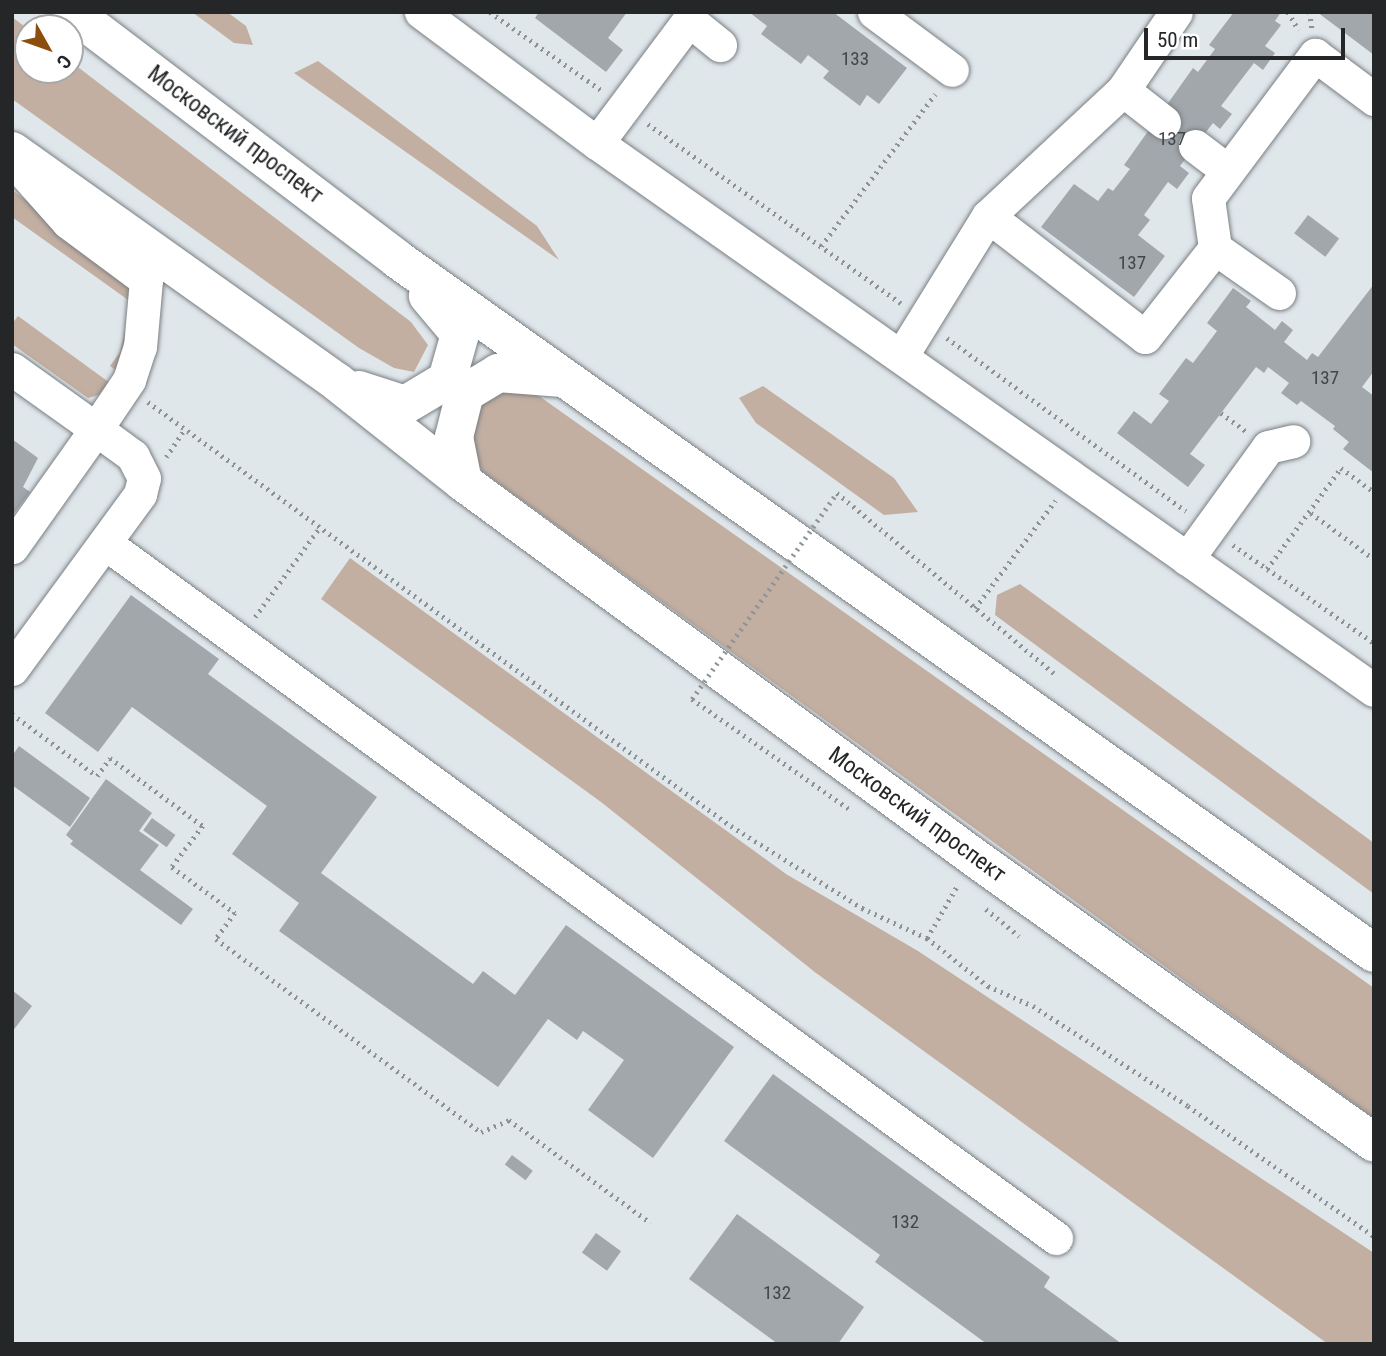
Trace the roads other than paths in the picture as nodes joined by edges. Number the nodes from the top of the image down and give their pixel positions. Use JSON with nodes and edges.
{"nodes":[{"id":1,"x":72,"y":12,"type":"edge"},
{"id":2,"x":421,"y":12,"type":"edge"},
{"id":3,"x":874,"y":12,"type":"edge"},
{"id":4,"x":1165,"y":16,"type":"edge"},
{"id":5,"x":720,"y":45,"type":"dead end"},
{"id":6,"x":952,"y":70,"type":"road end"},
{"id":7,"x":1123,"y":90,"type":"junction"},
{"id":8,"x":1374,"y":99,"type":"edge"},
{"id":9,"x":1164,"y":121,"type":"dead end"},
{"id":10,"x":597,"y":143,"type":"junction"},
{"id":11,"x":1195,"y":146,"type":"dead end"},
{"id":12,"x":12,"y":152,"type":"edge"},
{"id":13,"x":12,"y":160,"type":"edge"},
{"id":14,"x":1228,"y":171,"type":"junction"},
{"id":15,"x":988,"y":216,"type":"junction"},
{"id":16,"x":1215,"y":248,"type":"junction"},
{"id":17,"x":397,"y":259,"type":"junction"},
{"id":18,"x":1279,"y":293,"type":"dead end"},
{"id":19,"x":902,"y":355,"type":"junction"},
{"id":20,"x":12,"y":369,"type":"edge"},
{"id":21,"x":562,"y":377,"type":"junction"},
{"id":22,"x":337,"y":382,"type":"junction"},
{"id":23,"x":96,"y":429,"type":"junction"},
{"id":24,"x":1293,"y":441,"type":"dead end"},
{"id":25,"x":463,"y":482,"type":"junction"},
{"id":26,"x":105,"y":543,"type":"junction"},
{"id":27,"x":12,"y":547,"type":"edge"},
{"id":28,"x":1187,"y":559,"type":"junction"},
{"id":29,"x":12,"y":669,"type":"edge"},
{"id":30,"x":1374,"y":690,"type":"edge"},
{"id":31,"x":1374,"y":953,"type":"edge"},
{"id":32,"x":1374,"y":1143,"type":"edge"},
{"id":33,"x":1056,"y":1238,"type":"dead end"}],
"edges":[{"from":1,"to":17,"type":"main road","name":"Московский проспект"},
{"from":2,"to":10,"type":"street"},
{"from":3,"to":6,"type":"street"},
{"from":4,"to":7,"type":"street"},
{"from":5,"to":10,"type":"street"},
{"from":7,"to":9,"type":"street"},
{"from":7,"to":15,"type":"street"},
{"from":8,"to":14,"type":"street"},
{"from":10,"to":19,"type":"street"},
{"from":11,"to":14,"type":"street"},
{"from":12,"to":22,"type":"main road","name":"Московский проспект"},
{"from":13,"to":23,"type":"street"},
{"from":14,"to":16,"type":"street"},
{"from":15,"to":16,"type":"street"},
{"from":15,"to":19,"type":"street"},
{"from":16,"to":18,"type":"street"},
{"from":17,"to":21,"type":"main road","name":"Московский проспект"},
{"from":17,"to":22,"type":"main road","name":"Московский проспект"},
{"from":19,"to":28,"type":"street"},
{"from":20,"to":23,"type":"street"},
{"from":21,"to":25,"type":"main road"},
{"from":21,"to":31,"type":"main road","name":"Московский проспект"},
{"from":22,"to":25,"type":"main road","name":"Московский проспект"},
{"from":23,"to":26,"type":"street"},
{"from":23,"to":27,"type":"street"},
{"from":24,"to":28,"type":"street"},
{"from":25,"to":32,"type":"main road","name":"Московский проспект"},
{"from":26,"to":29,"type":"street"},
{"from":26,"to":33,"type":"street"},
{"from":28,"to":30,"type":"street"}]}
